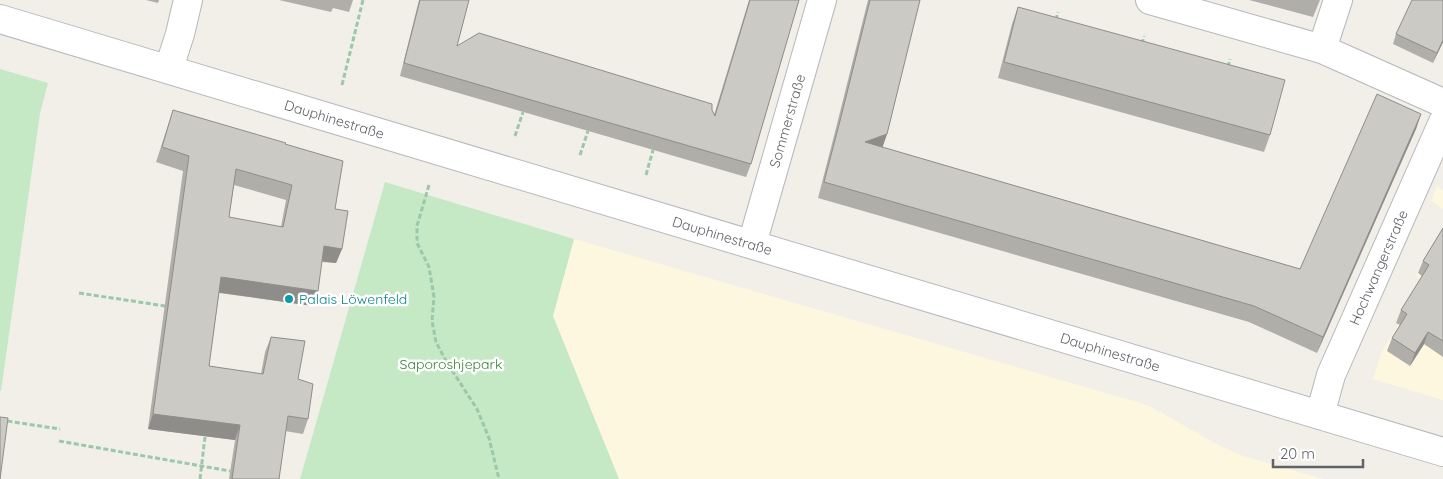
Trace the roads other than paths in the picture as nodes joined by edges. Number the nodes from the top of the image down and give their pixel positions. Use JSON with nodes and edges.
{"nodes":[{"id":1,"x":188,"y":0,"type":"edge"},
{"id":2,"x":822,"y":0,"type":"edge"},
{"id":3,"x":1150,"y":0,"type":"edge"},
{"id":4,"x":1338,"y":0,"type":"edge"},
{"id":5,"x":0,"y":18,"type":"edge"},
{"id":6,"x":1322,"y":49,"type":"junction"},
{"id":7,"x":169,"y":68,"type":"junction"},
{"id":8,"x":1443,"y":103,"type":"edge"},
{"id":9,"x":1443,"y":122,"type":"edge"},
{"id":10,"x":752,"y":244,"type":"junction"},
{"id":11,"x":1320,"y":415,"type":"junction"},
{"id":12,"x":1443,"y":452,"type":"edge"}],
"edges":[{"from":1,"to":7,"type":"main road"},
{"from":2,"to":10,"type":"main road","name":"Sommerstraße"},
{"from":3,"to":6,"type":"main road"},
{"from":4,"to":6,"type":"main road"},
{"from":5,"to":7,"type":"main road","name":"Dauphinestraße"},
{"from":6,"to":8,"type":"main road"},
{"from":7,"to":10,"type":"main road","name":"Dauphinestraße"},
{"from":9,"to":11,"type":"main road","name":"Hochwangerstraße"},
{"from":10,"to":11,"type":"main road","name":"Dauphinestraße"},
{"from":11,"to":12,"type":"main road","name":"Dauphinestraße"}]}
